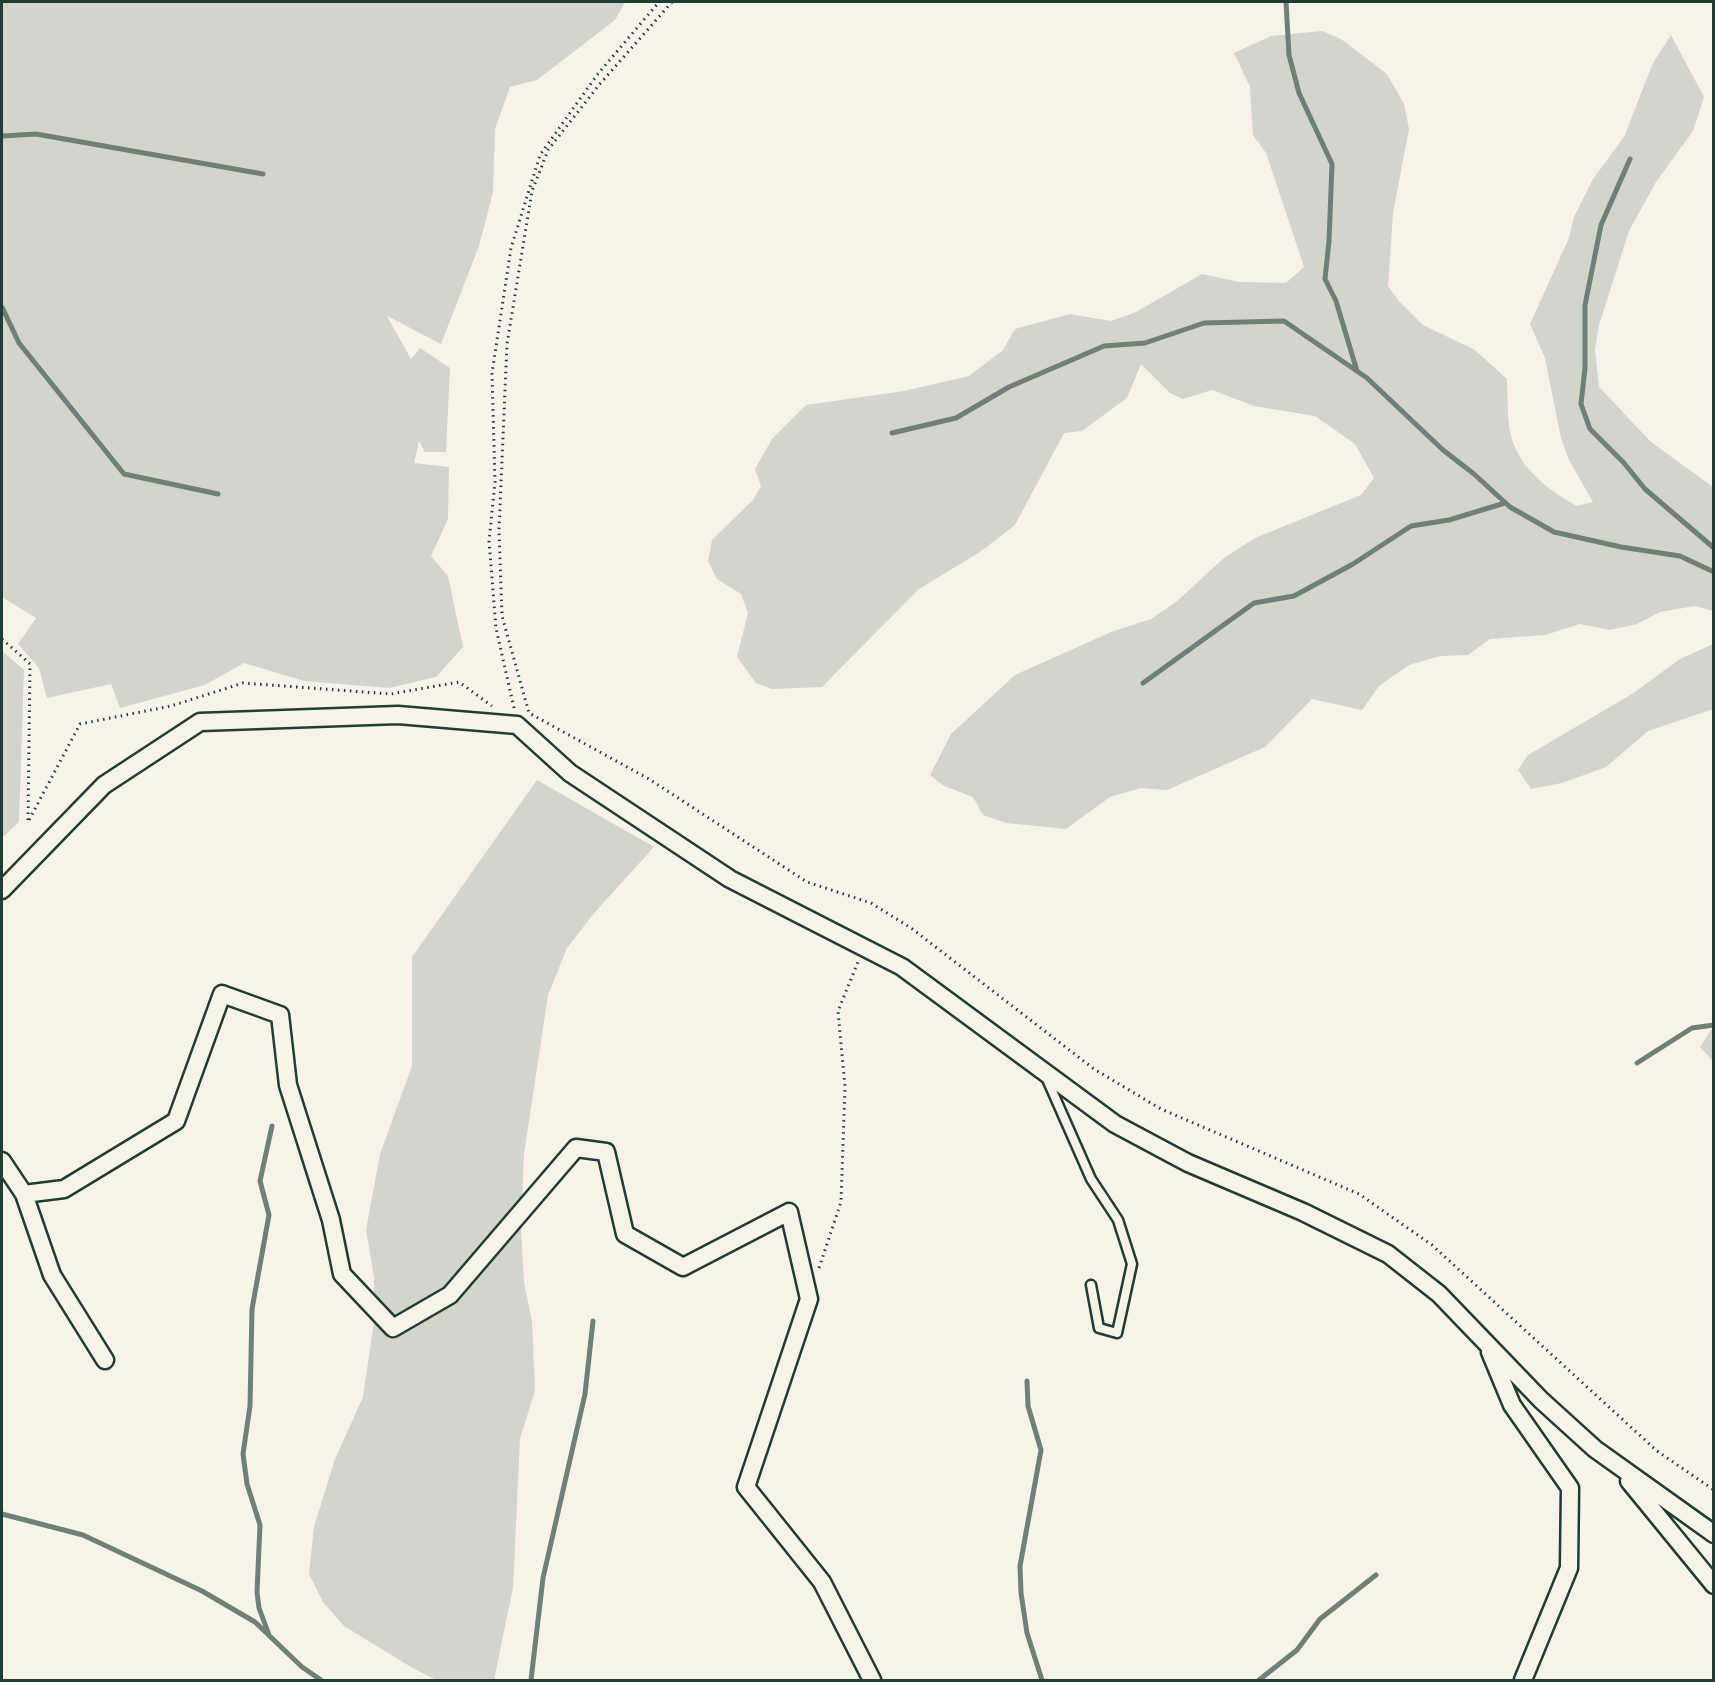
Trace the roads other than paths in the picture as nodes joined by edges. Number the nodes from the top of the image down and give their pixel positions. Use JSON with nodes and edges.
{"nodes":[{"id":1,"x":2,"y":890,"type":"edge"},
{"id":2,"x":1042,"y":1069,"type":"junction"},
{"id":3,"x":2,"y":1161,"type":"edge"},
{"id":4,"x":24,"y":1194,"type":"junction"},
{"id":5,"x":1091,"y":1285,"type":"dead end"},
{"id":6,"x":1486,"y":1342,"type":"junction"},
{"id":7,"x":105,"y":1360,"type":"dead end"},
{"id":8,"x":1616,"y":1464,"type":"junction"},
{"id":9,"x":1713,"y":1534,"type":"edge"},
{"id":10,"x":1713,"y":1585,"type":"edge"},
{"id":11,"x":872,"y":1680,"type":"edge"},
{"id":12,"x":1523,"y":1680,"type":"edge"}],
"edges":[{"from":1,"to":2,"type":"street"},
{"from":2,"to":5,"type":"lane"},
{"from":2,"to":6,"type":"street"},
{"from":3,"to":4,"type":"street"},
{"from":4,"to":7,"type":"street"},
{"from":4,"to":11,"type":"street"},
{"from":6,"to":8,"type":"street"},
{"from":6,"to":12,"type":"street"},
{"from":8,"to":9,"type":"street"},
{"from":8,"to":10,"type":"street"}]}
